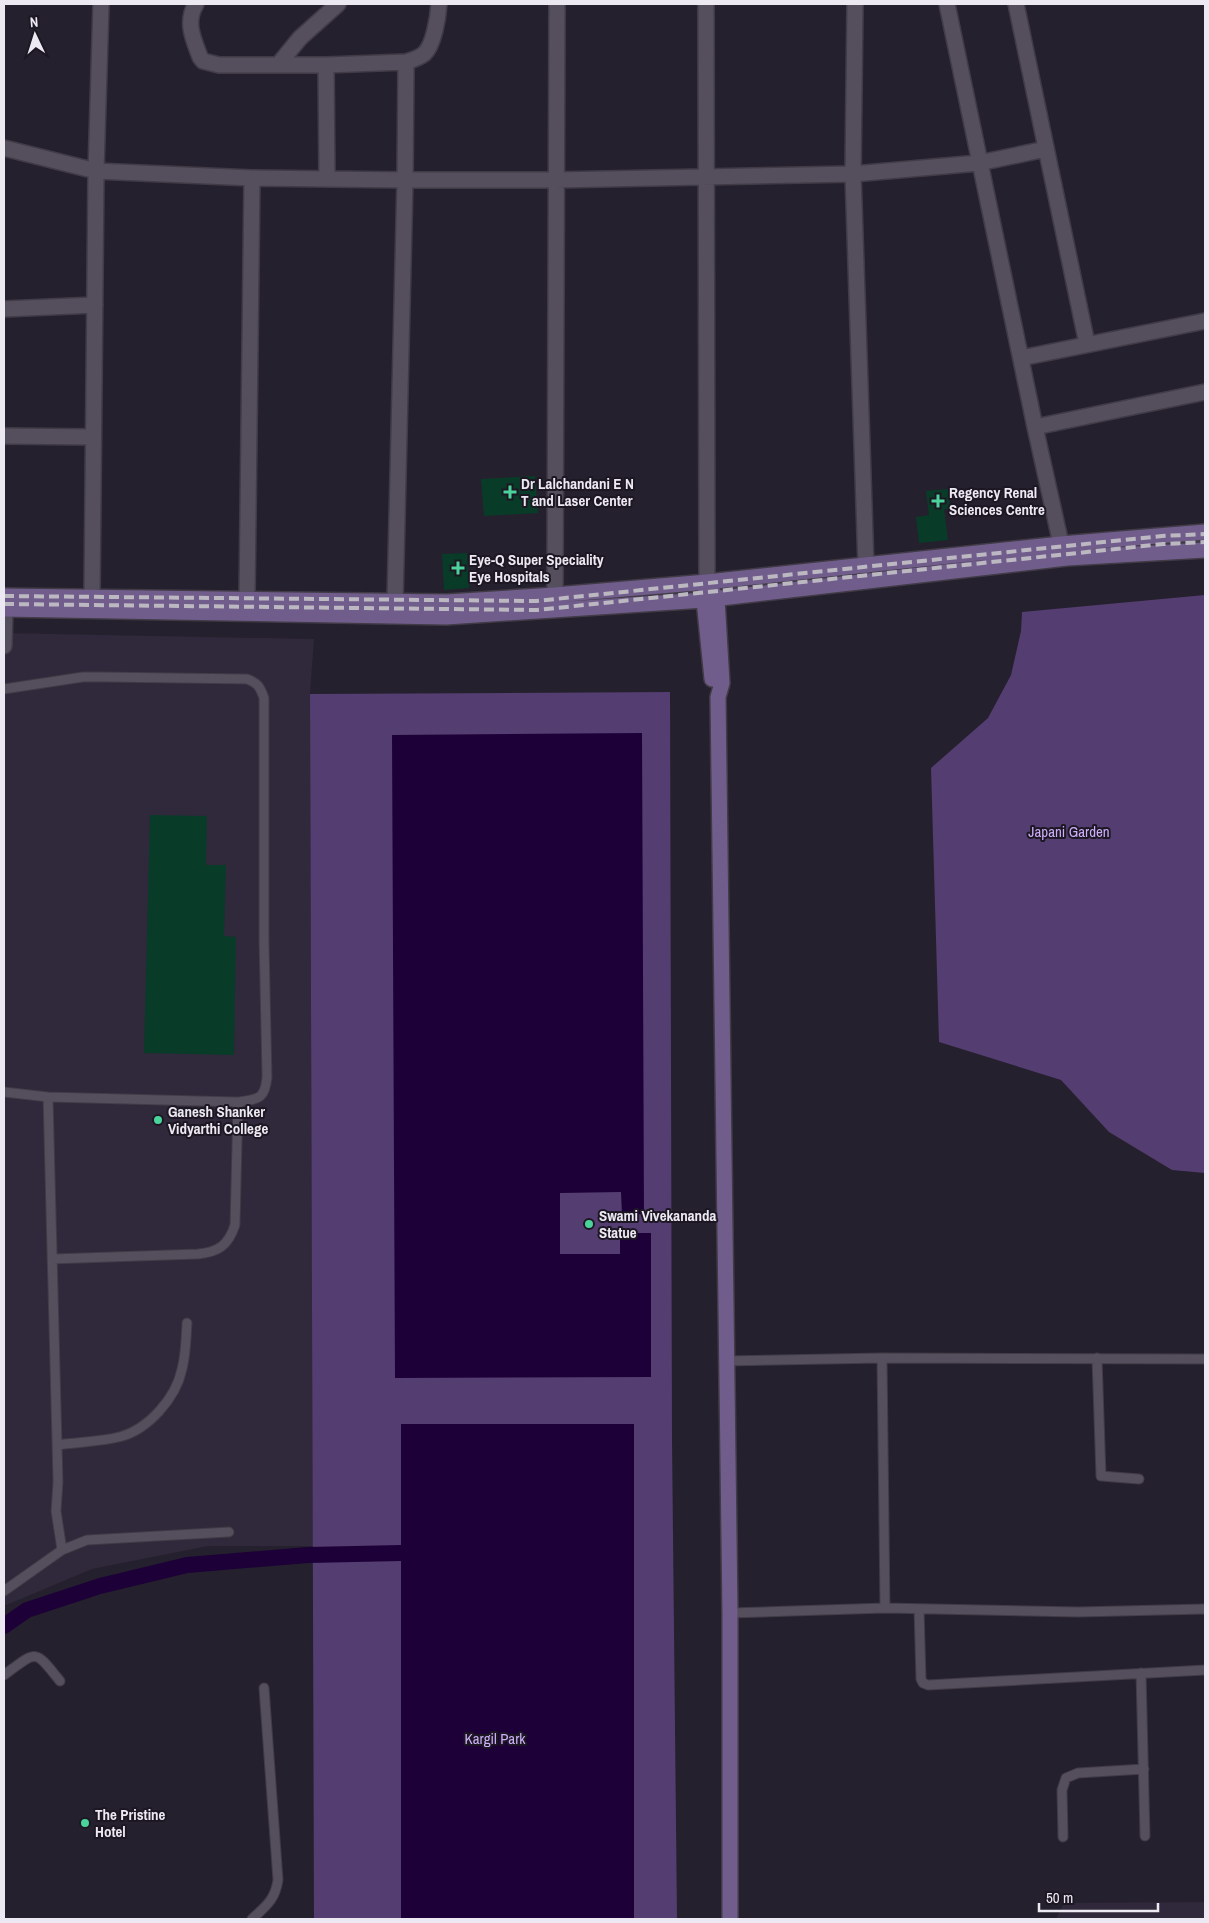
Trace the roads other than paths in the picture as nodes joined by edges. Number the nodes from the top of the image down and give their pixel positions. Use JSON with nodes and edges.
{"nodes":[{"id":1,"x":101,"y":4,"type":"edge"},
{"id":2,"x":196,"y":4,"type":"edge"},
{"id":3,"x":338,"y":4,"type":"edge"},
{"id":4,"x":440,"y":4,"type":"edge"},
{"id":5,"x":557,"y":4,"type":"edge"},
{"id":6,"x":706,"y":4,"type":"edge"},
{"id":7,"x":855,"y":4,"type":"edge"},
{"id":8,"x":947,"y":4,"type":"edge"},
{"id":9,"x":1016,"y":4,"type":"edge"},
{"id":10,"x":406,"y":62,"type":"junction"},
{"id":11,"x":278,"y":65,"type":"junction"},
{"id":12,"x":326,"y":65,"type":"junction"},
{"id":13,"x":4,"y":148,"type":"edge"},
{"id":14,"x":1046,"y":149,"type":"junction"},
{"id":15,"x":980,"y":163,"type":"junction"},
{"id":16,"x":96,"y":171,"type":"junction"},
{"id":17,"x":853,"y":174,"type":"junction"},
{"id":18,"x":706,"y":177,"type":"junction"},
{"id":19,"x":252,"y":178,"type":"junction"},
{"id":20,"x":326,"y":179,"type":"junction"},
{"id":21,"x":405,"y":180,"type":"junction"},
{"id":22,"x":555,"y":180,"type":"junction"},
{"id":23,"x":95,"y":305,"type":"junction"},
{"id":24,"x":4,"y":310,"type":"edge"},
{"id":25,"x":1205,"y":321,"type":"edge"},
{"id":26,"x":1087,"y":344,"type":"junction"},
{"id":27,"x":1021,"y":358,"type":"junction"},
{"id":28,"x":1205,"y":392,"type":"edge"},
{"id":29,"x":1035,"y":428,"type":"junction"},
{"id":30,"x":4,"y":436,"type":"edge"},
{"id":31,"x":94,"y":437,"type":"junction"},
{"id":32,"x":1205,"y":532,"type":"edge"},
{"id":33,"x":1061,"y":544,"type":"junction"},
{"id":34,"x":1205,"y":550,"type":"edge"},
{"id":35,"x":866,"y":566,"type":"junction"},
{"id":36,"x":707,"y":582,"type":"junction"},
{"id":37,"x":554,"y":595,"type":"junction"},
{"id":38,"x":92,"y":597,"type":"junction"},
{"id":39,"x":248,"y":599,"type":"junction"},
{"id":40,"x":711,"y":600,"type":"junction"},
{"id":41,"x":394,"y":602,"type":"junction"},
{"id":42,"x":4,"y":605,"type":"edge"},
{"id":43,"x":186,"y":605,"type":"junction"},
{"id":44,"x":4,"y":646,"type":"edge"},
{"id":45,"x":4,"y":689,"type":"edge"},
{"id":46,"x":4,"y":1092,"type":"edge"},
{"id":47,"x":48,"y":1097,"type":"junction"},
{"id":48,"x":238,"y":1102,"type":"junction"},
{"id":49,"x":52,"y":1259,"type":"junction"},
{"id":50,"x":186,"y":1323,"type":"dead end"},
{"id":51,"x":882,"y":1358,"type":"junction"},
{"id":52,"x":1097,"y":1358,"type":"junction"},
{"id":53,"x":1205,"y":1360,"type":"edge"},
{"id":54,"x":725,"y":1361,"type":"junction"},
{"id":55,"x":57,"y":1445,"type":"junction"},
{"id":56,"x":1139,"y":1479,"type":"dead end"},
{"id":57,"x":229,"y":1532,"type":"dead end"},
{"id":58,"x":62,"y":1550,"type":"junction"},
{"id":59,"x":4,"y":1591,"type":"edge"},
{"id":60,"x":885,"y":1608,"type":"junction"},
{"id":61,"x":919,"y":1609,"type":"junction"},
{"id":62,"x":1205,"y":1610,"type":"edge"},
{"id":63,"x":730,"y":1614,"type":"junction"},
{"id":64,"x":1205,"y":1670,"type":"edge"},
{"id":65,"x":1141,"y":1673,"type":"junction"},
{"id":66,"x":4,"y":1675,"type":"edge"},
{"id":67,"x":60,"y":1681,"type":"dead end"},
{"id":68,"x":264,"y":1688,"type":"dead end"},
{"id":69,"x":1144,"y":1769,"type":"junction"},
{"id":70,"x":1145,"y":1836,"type":"dead end"},
{"id":71,"x":1063,"y":1838,"type":"dead end"},
{"id":72,"x":252,"y":1919,"type":"edge"},
{"id":73,"x":730,"y":1919,"type":"edge"}],
"edges":[{"from":1,"to":16,"type":"street"},
{"from":2,"to":11,"type":"street"},
{"from":3,"to":11,"type":"street"},
{"from":4,"to":10,"type":"street"},
{"from":5,"to":22,"type":"street"},
{"from":6,"to":18,"type":"street"},
{"from":7,"to":17,"type":"street"},
{"from":8,"to":15,"type":"street"},
{"from":9,"to":14,"type":"street"},
{"from":10,"to":12,"type":"street"},
{"from":10,"to":21,"type":"street"},
{"from":11,"to":12,"type":"street"},
{"from":12,"to":20,"type":"street"},
{"from":13,"to":16,"type":"street"},
{"from":14,"to":15,"type":"street"},
{"from":14,"to":26,"type":"street"},
{"from":15,"to":17,"type":"street"},
{"from":15,"to":27,"type":"street"},
{"from":16,"to":19,"type":"street"},
{"from":16,"to":23,"type":"street"},
{"from":17,"to":18,"type":"street"},
{"from":17,"to":35,"type":"street"},
{"from":18,"to":22,"type":"street"},
{"from":18,"to":36,"type":"street"},
{"from":19,"to":20,"type":"street"},
{"from":19,"to":39,"type":"street"},
{"from":20,"to":21,"type":"street"},
{"from":21,"to":22,"type":"street"},
{"from":21,"to":41,"type":"street"},
{"from":22,"to":37,"type":"street"},
{"from":23,"to":24,"type":"street"},
{"from":23,"to":31,"type":"street"},
{"from":25,"to":26,"type":"street"},
{"from":26,"to":27,"type":"street"},
{"from":27,"to":29,"type":"street"},
{"from":28,"to":29,"type":"street"},
{"from":29,"to":33,"type":"street"},
{"from":30,"to":31,"type":"street"},
{"from":31,"to":38,"type":"street"},
{"from":32,"to":33,"type":"main road"},
{"from":33,"to":35,"type":"main road"},
{"from":34,"to":40,"type":"main road"},
{"from":35,"to":36,"type":"main road"},
{"from":36,"to":37,"type":"main road"},
{"from":36,"to":40,"type":"main road"},
{"from":37,"to":41,"type":"main road"},
{"from":38,"to":42,"type":"main road"},
{"from":38,"to":43,"type":"main road"},
{"from":39,"to":41,"type":"main road"},
{"from":39,"to":43,"type":"main road"},
{"from":40,"to":43,"type":"main road"},
{"from":40,"to":54,"type":"main road"},
{"from":42,"to":43,"type":"main road"},
{"from":42,"to":44,"type":"street"},
{"from":45,"to":48,"type":"lane"},
{"from":46,"to":47,"type":"lane"},
{"from":47,"to":48,"type":"lane"},
{"from":47,"to":49,"type":"lane"},
{"from":48,"to":49,"type":"lane"},
{"from":49,"to":55,"type":"lane"},
{"from":50,"to":55,"type":"lane"},
{"from":51,"to":52,"type":"lane"},
{"from":51,"to":54,"type":"lane"},
{"from":51,"to":60,"type":"lane"},
{"from":52,"to":53,"type":"lane"},
{"from":52,"to":56,"type":"lane"},
{"from":54,"to":63,"type":"main road"},
{"from":55,"to":58,"type":"lane"},
{"from":57,"to":58,"type":"lane"},
{"from":58,"to":59,"type":"lane"},
{"from":60,"to":61,"type":"lane"},
{"from":60,"to":63,"type":"lane"},
{"from":61,"to":62,"type":"lane"},
{"from":61,"to":65,"type":"lane"},
{"from":63,"to":73,"type":"main road"},
{"from":64,"to":65,"type":"lane"},
{"from":65,"to":69,"type":"lane"},
{"from":66,"to":67,"type":"lane"},
{"from":68,"to":72,"type":"lane"},
{"from":69,"to":70,"type":"lane"},
{"from":69,"to":71,"type":"lane"}]}
